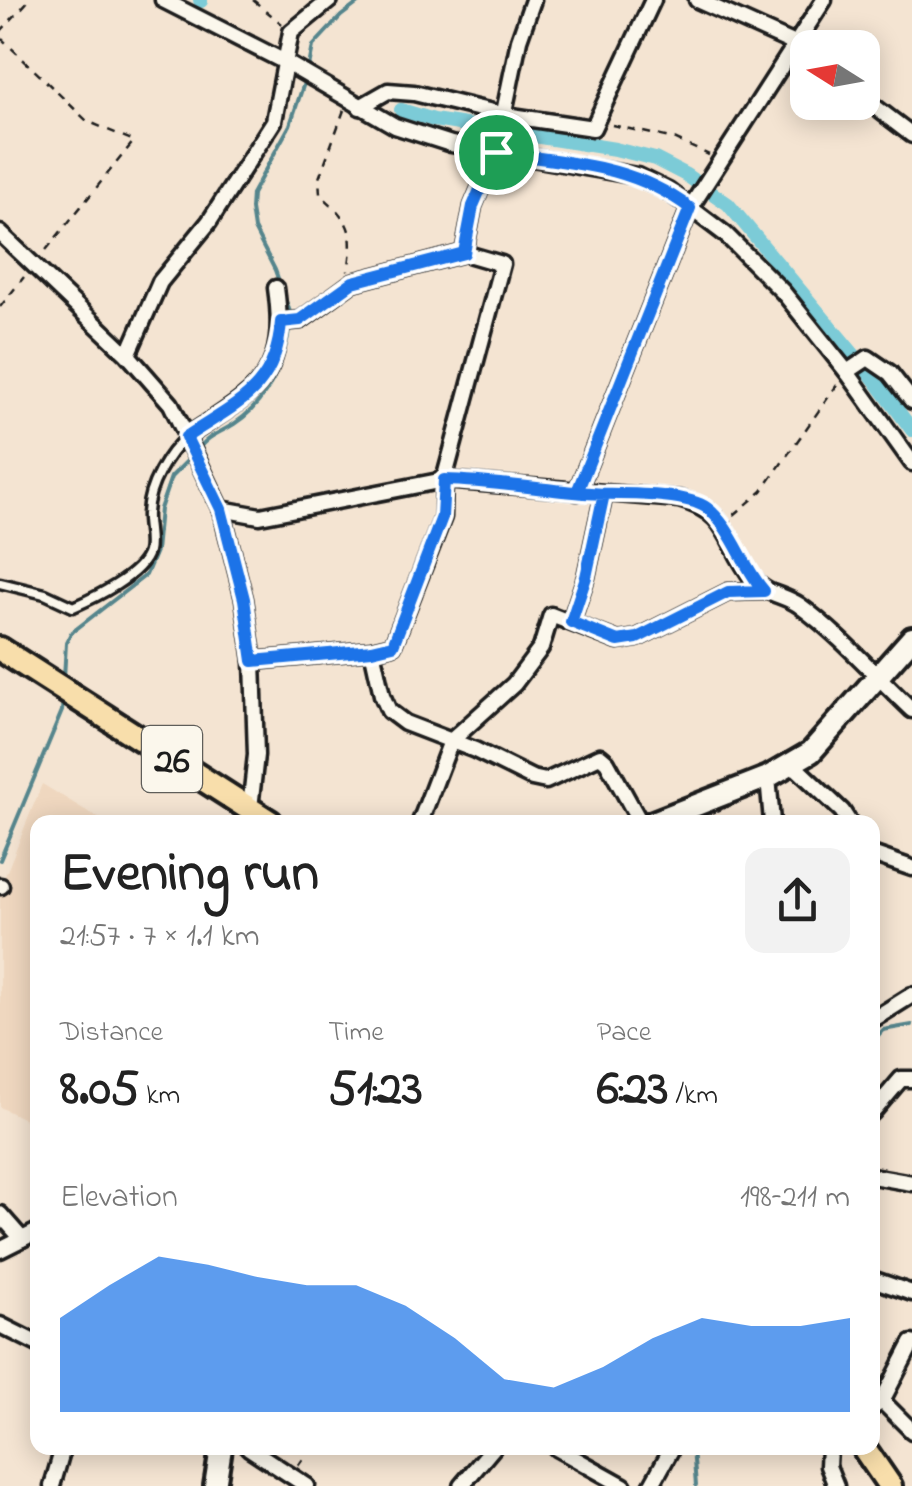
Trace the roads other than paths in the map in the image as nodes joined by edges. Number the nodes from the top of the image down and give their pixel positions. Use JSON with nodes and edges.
{"nodes":[{"id":1,"x":163,"y":0,"type":"edge"},
{"id":2,"x":330,"y":0,"type":"edge"},
{"id":3,"x":533,"y":0,"type":"edge"},
{"id":4,"x":653,"y":0,"type":"edge"},
{"id":5,"x":697,"y":0,"type":"edge"},
{"id":6,"x":824,"y":0,"type":"edge"},
{"id":7,"x":810,"y":30,"type":"edge"},
{"id":8,"x":790,"y":44,"type":"edge"},
{"id":9,"x":286,"y":62,"type":"junction"},
{"id":10,"x":790,"y":64,"type":"edge"},
{"id":11,"x":354,"y":103,"type":"junction"},
{"id":12,"x":880,"y":111,"type":"edge"},
{"id":13,"x":505,"y":115,"type":"junction"},
{"id":14,"x":912,"y":135,"type":"edge"},
{"id":15,"x":496,"y":152,"type":"junction"},
{"id":16,"x":690,"y":208,"type":"junction"},
{"id":17,"x":0,"y":233,"type":"edge"},
{"id":18,"x":464,"y":253,"type":"junction"},
{"id":19,"x":276,"y":288,"type":"dead end"},
{"id":20,"x":281,"y":322,"type":"junction"},
{"id":21,"x":128,"y":355,"type":"junction"},
{"id":22,"x":846,"y":372,"type":"junction"},
{"id":23,"x":912,"y":401,"type":"edge"},
{"id":24,"x":188,"y":441,"type":"junction"},
{"id":25,"x":912,"y":463,"type":"edge"},
{"id":26,"x":444,"y":480,"type":"junction"},
{"id":27,"x":577,"y":492,"type":"junction"},
{"id":28,"x":604,"y":494,"type":"junction"},
{"id":29,"x":221,"y":509,"type":"junction"},
{"id":30,"x":0,"y":584,"type":"edge"},
{"id":31,"x":764,"y":591,"type":"junction"},
{"id":32,"x":571,"y":622,"type":"junction"},
{"id":33,"x":912,"y":638,"type":"edge"},
{"id":34,"x":0,"y":650,"type":"edge"},
{"id":35,"x":372,"y":650,"type":"junction"},
{"id":36,"x":253,"y":661,"type":"junction"},
{"id":37,"x":878,"y":678,"type":"junction"},
{"id":38,"x":912,"y":710,"type":"edge"},
{"id":39,"x":451,"y":741,"type":"junction"},
{"id":40,"x":791,"y":764,"type":"junction"},
{"id":41,"x":768,"y":777,"type":"junction"},
{"id":42,"x":250,"y":808,"type":"junction"},
{"id":43,"x":260,"y":815,"type":"edge"},
{"id":44,"x":423,"y":815,"type":"edge"},
{"id":45,"x":636,"y":815,"type":"edge"},
{"id":46,"x":671,"y":815,"type":"edge"},
{"id":47,"x":771,"y":815,"type":"edge"},
{"id":48,"x":845,"y":815,"type":"edge"},
{"id":49,"x":880,"y":857,"type":"edge"},
{"id":50,"x":912,"y":868,"type":"edge"},
{"id":51,"x":912,"y":995,"type":"edge"},
{"id":52,"x":880,"y":1015,"type":"edge"},
{"id":53,"x":912,"y":1079,"type":"edge"},
{"id":54,"x":880,"y":1104,"type":"edge"},
{"id":55,"x":880,"y":1178,"type":"edge"},
{"id":56,"x":912,"y":1184,"type":"edge"},
{"id":57,"x":0,"y":1214,"type":"edge"},
{"id":58,"x":30,"y":1235,"type":"edge"},
{"id":59,"x":22,"y":1239,"type":"junction"},
{"id":60,"x":0,"y":1250,"type":"edge"},
{"id":61,"x":880,"y":1282,"type":"edge"},
{"id":62,"x":912,"y":1293,"type":"edge"},
{"id":63,"x":0,"y":1325,"type":"edge"},
{"id":64,"x":30,"y":1340,"type":"edge"},
{"id":65,"x":912,"y":1343,"type":"edge"},
{"id":66,"x":880,"y":1400,"type":"edge"},
{"id":67,"x":880,"y":1407,"type":"edge"},
{"id":68,"x":912,"y":1432,"type":"edge"},
{"id":69,"x":62,"y":1455,"type":"edge"},
{"id":70,"x":221,"y":1455,"type":"edge"},
{"id":71,"x":260,"y":1455,"type":"edge"},
{"id":72,"x":487,"y":1455,"type":"edge"},
{"id":73,"x":569,"y":1455,"type":"edge"},
{"id":74,"x":668,"y":1455,"type":"edge"},
{"id":75,"x":828,"y":1455,"type":"edge"},
{"id":76,"x":869,"y":1455,"type":"edge"},
{"id":77,"x":52,"y":1486,"type":"edge"},
{"id":78,"x":214,"y":1486,"type":"edge"},
{"id":79,"x":307,"y":1486,"type":"edge"},
{"id":80,"x":461,"y":1486,"type":"edge"},
{"id":81,"x":624,"y":1486,"type":"edge"},
{"id":82,"x":650,"y":1486,"type":"edge"},
{"id":83,"x":836,"y":1486,"type":"edge"},
{"id":84,"x":890,"y":1486,"type":"edge"}],
"edges":[{"from":1,"to":9,"type":"street"},
{"from":2,"to":9,"type":"street"},
{"from":3,"to":13,"type":"street"},
{"from":4,"to":13,"type":"street"},
{"from":5,"to":8,"type":"street"},
{"from":6,"to":7,"type":"street"},
{"from":9,"to":11,"type":"street"},
{"from":9,"to":21,"type":"street"},
{"from":10,"to":16,"type":"street"},
{"from":11,"to":13,"type":"street"},
{"from":11,"to":15,"type":"street"},
{"from":12,"to":14,"type":"street"},
{"from":13,"to":15,"type":"street"},
{"from":15,"to":16,"type":"street"},
{"from":15,"to":18,"type":"street"},
{"from":16,"to":22,"type":"street"},
{"from":16,"to":27,"type":"street"},
{"from":17,"to":21,"type":"street"},
{"from":18,"to":20,"type":"street"},
{"from":18,"to":26,"type":"street"},
{"from":19,"to":20,"type":"street"},
{"from":20,"to":24,"type":"street"},
{"from":21,"to":24,"type":"street"},
{"from":22,"to":23,"type":"street"},
{"from":22,"to":25,"type":"street"},
{"from":24,"to":29,"type":"street"},
{"from":24,"to":30,"type":"lane"},
{"from":26,"to":27,"type":"street"},
{"from":26,"to":29,"type":"street"},
{"from":26,"to":35,"type":"street"},
{"from":27,"to":28,"type":"street"},
{"from":28,"to":31,"type":"street"},
{"from":28,"to":32,"type":"street"},
{"from":29,"to":36,"type":"street"},
{"from":31,"to":32,"type":"street"},
{"from":31,"to":37,"type":"street"},
{"from":32,"to":39,"type":"street"},
{"from":33,"to":37,"type":"main road"},
{"from":34,"to":42,"type":"main road","number":"26"},
{"from":35,"to":36,"type":"street"},
{"from":35,"to":39,"type":"street"},
{"from":36,"to":42,"type":"street"},
{"from":37,"to":38,"type":"street"},
{"from":37,"to":40,"type":"main road"},
{"from":39,"to":44,"type":"street"},
{"from":39,"to":45,"type":"street"},
{"from":40,"to":41,"type":"main road"},
{"from":40,"to":48,"type":"street"},
{"from":41,"to":46,"type":"main road"},
{"from":41,"to":47,"type":"street"},
{"from":42,"to":43,"type":"main road","number":"26"},
{"from":49,"to":50,"type":"street"},
{"from":51,"to":52,"type":"street"},
{"from":53,"to":54,"type":"street"},
{"from":55,"to":56,"type":"street"},
{"from":57,"to":59,"type":"street"},
{"from":58,"to":59,"type":"street"},
{"from":59,"to":60,"type":"street"},
{"from":61,"to":62,"type":"street"},
{"from":63,"to":64,"type":"street"},
{"from":65,"to":66,"type":"street"},
{"from":67,"to":68,"type":"street"},
{"from":69,"to":77,"type":"street"},
{"from":70,"to":78,"type":"main road"},
{"from":71,"to":79,"type":"street"},
{"from":72,"to":80,"type":"street"},
{"from":73,"to":81,"type":"street"},
{"from":74,"to":82,"type":"street"},
{"from":75,"to":83,"type":"street"},
{"from":76,"to":84,"type":"main road"}]}
